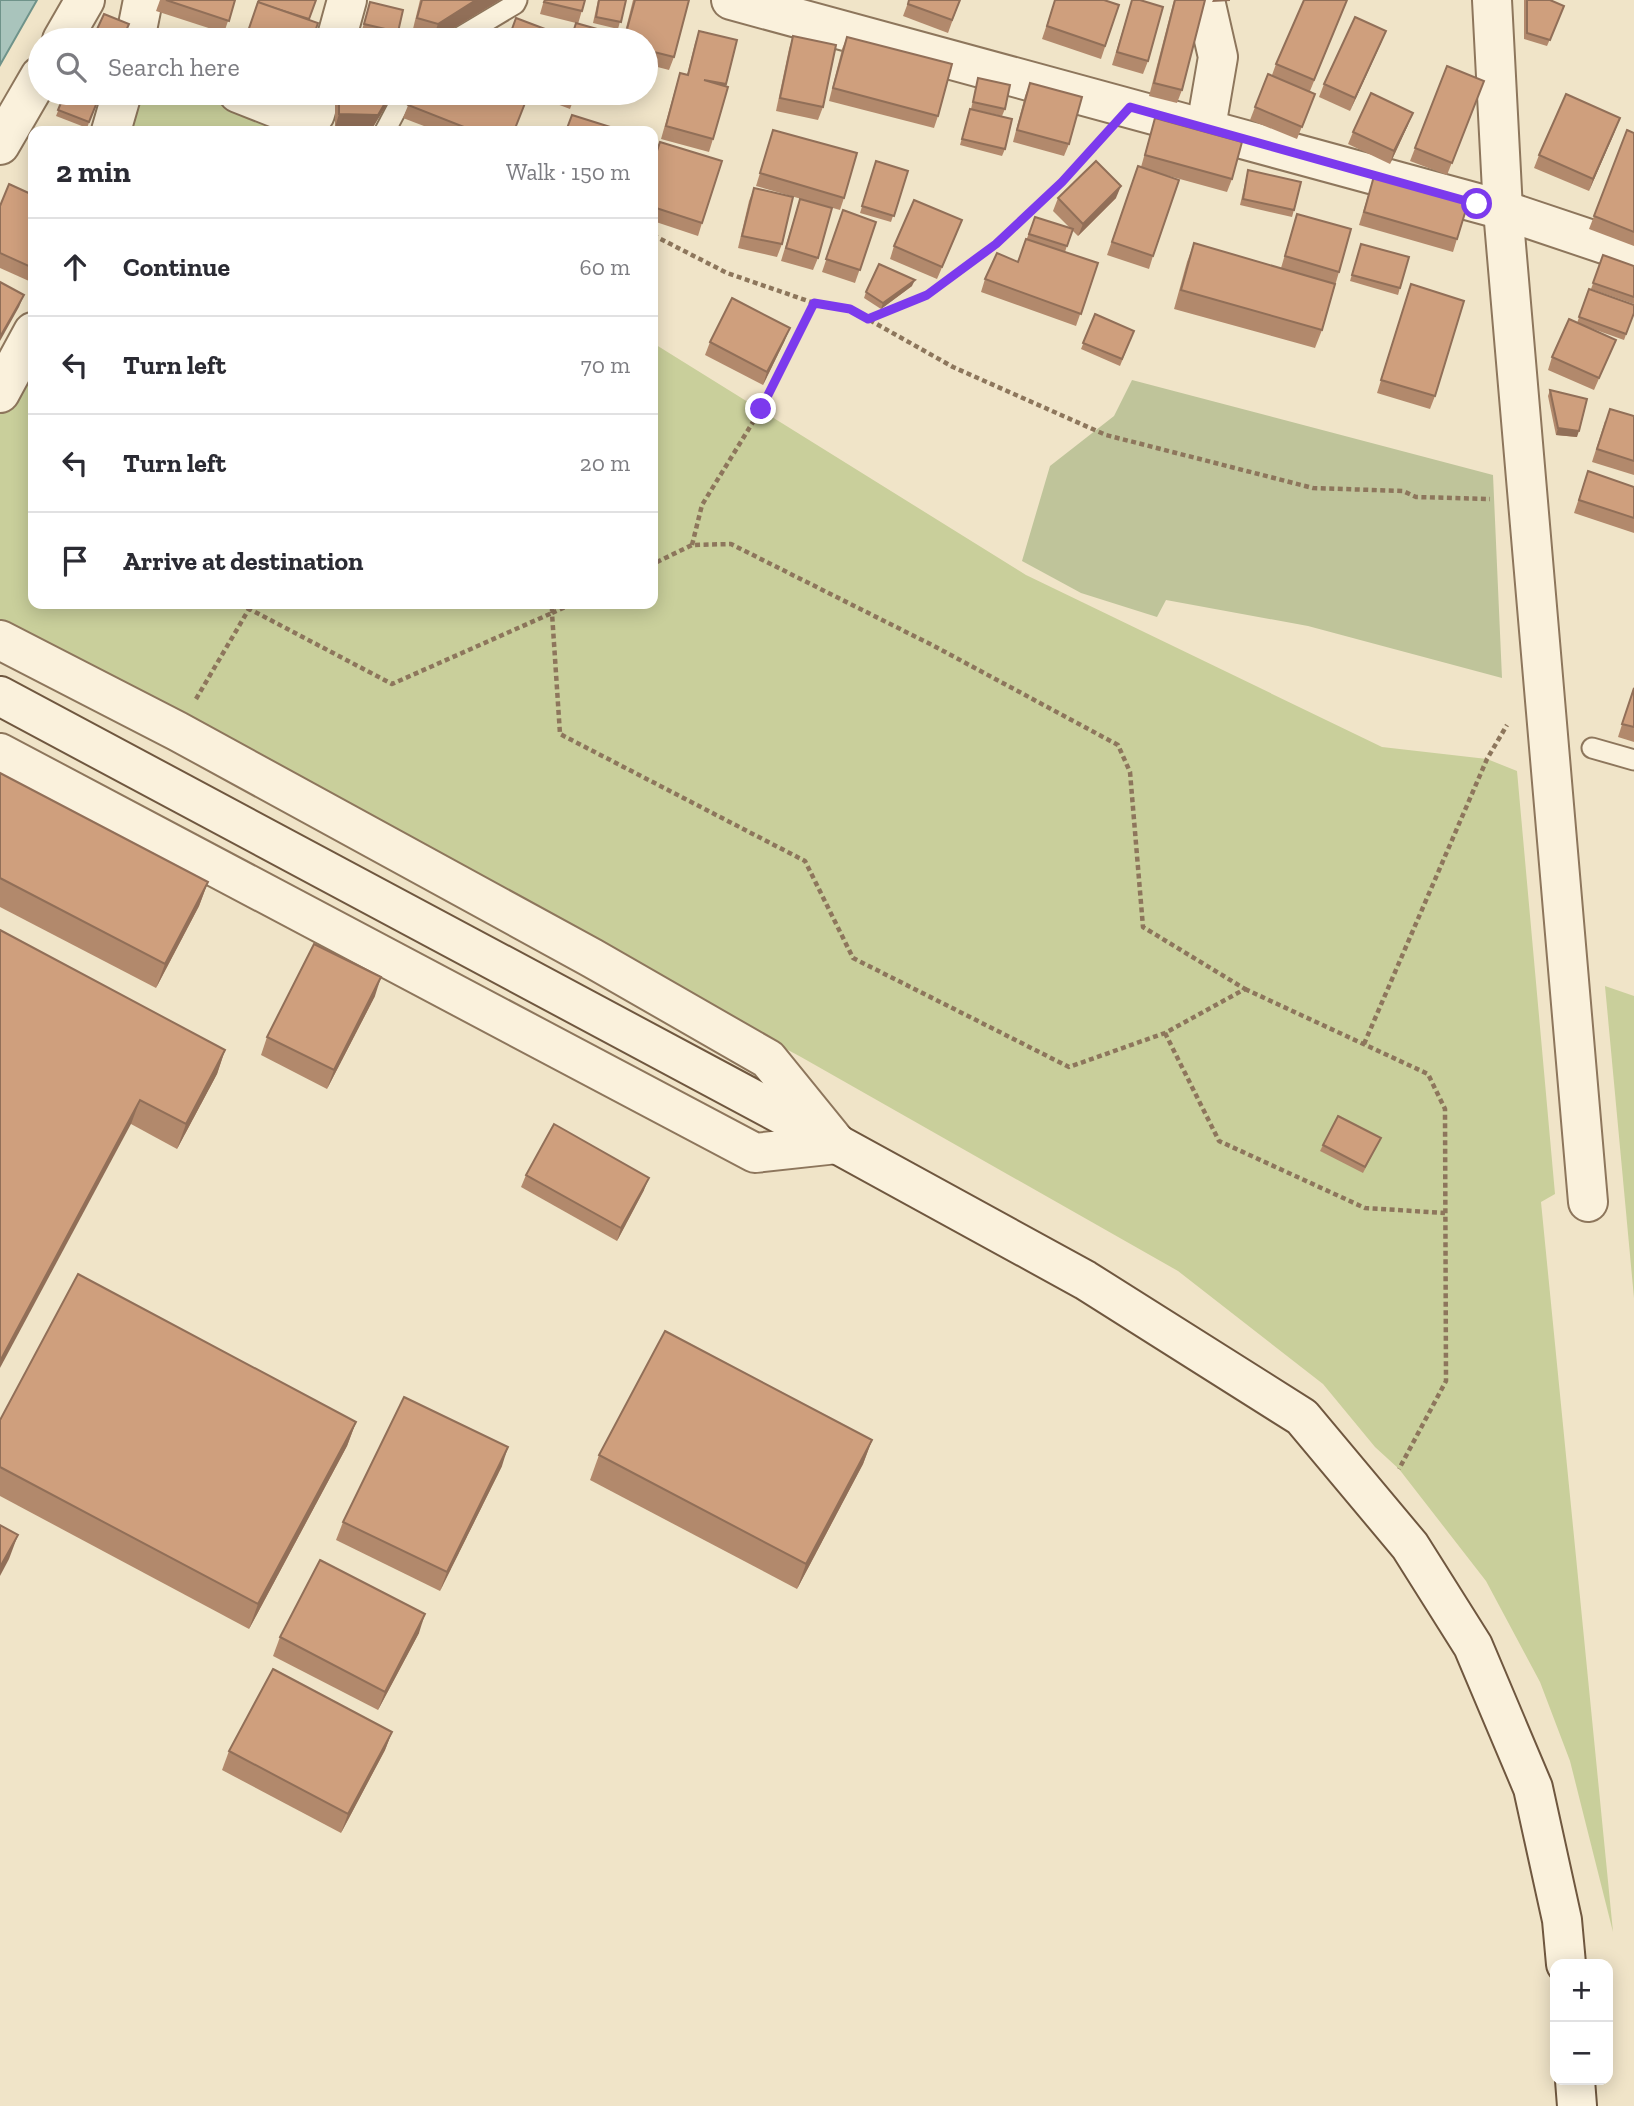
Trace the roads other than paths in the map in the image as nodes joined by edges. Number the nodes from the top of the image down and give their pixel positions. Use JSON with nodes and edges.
{"nodes":[{"id":1,"x":85,"y":0,"type":"edge"},
{"id":2,"x":143,"y":0,"type":"edge"},
{"id":3,"x":347,"y":0,"type":"edge"},
{"id":4,"x":517,"y":0,"type":"edge"},
{"id":5,"x":731,"y":0,"type":"edge"},
{"id":6,"x":1205,"y":0,"type":"edge"},
{"id":7,"x":1492,"y":0,"type":"edge"},
{"id":8,"x":814,"y":11,"type":"edge"},
{"id":9,"x":69,"y":28,"type":"edge"},
{"id":10,"x":137,"y":28,"type":"edge"},
{"id":11,"x":339,"y":28,"type":"edge"},
{"id":12,"x":475,"y":28,"type":"edge"},
{"id":13,"x":28,"y":97,"type":"edge"},
{"id":14,"x":119,"y":105,"type":"edge"},
{"id":15,"x":268,"y":105,"type":"edge"},
{"id":16,"x":318,"y":105,"type":"edge"},
{"id":17,"x":399,"y":105,"type":"edge"},
{"id":18,"x":112,"y":126,"type":"edge"},
{"id":19,"x":388,"y":126,"type":"edge"},
{"id":20,"x":1206,"y":127,"type":"junction"},
{"id":21,"x":0,"y":145,"type":"edge"},
{"id":22,"x":1503,"y":210,"type":"junction"},
{"id":23,"x":1634,"y":254,"type":"edge"},
{"id":24,"x":28,"y":341,"type":"edge"},
{"id":25,"x":0,"y":393,"type":"edge"},
{"id":26,"x":0,"y":640,"type":"edge"},
{"id":27,"x":0,"y":696,"type":"edge"},
{"id":28,"x":1592,"y":748,"type":"dead end"},
{"id":29,"x":0,"y":753,"type":"edge"},
{"id":30,"x":1634,"y":760,"type":"edge"},
{"id":31,"x":837,"y":1143,"type":"junction"},
{"id":32,"x":1588,"y":1202,"type":"dead end"},
{"id":33,"x":1566,"y":1959,"type":"edge"},
{"id":34,"x":1575,"y":2085,"type":"edge"},
{"id":35,"x":1577,"y":2106,"type":"edge"}],
"edges":[{"from":1,"to":9,"type":"street"},
{"from":2,"to":10,"type":"street"},
{"from":3,"to":11,"type":"street"},
{"from":4,"to":12,"type":"lane"},
{"from":5,"to":8,"type":"street"},
{"from":6,"to":20,"type":"street"},
{"from":7,"to":22,"type":"street"},
{"from":8,"to":20,"type":"street"},
{"from":13,"to":21,"type":"street"},
{"from":14,"to":18,"type":"street"},
{"from":15,"to":16,"type":"street"},
{"from":17,"to":19,"type":"lane"},
{"from":20,"to":22,"type":"street"},
{"from":22,"to":23,"type":"street"},
{"from":22,"to":32,"type":"street"},
{"from":24,"to":25,"type":"street"},
{"from":26,"to":31,"type":"street"},
{"from":27,"to":31,"type":"street"},
{"from":28,"to":30,"type":"lane"},
{"from":29,"to":31,"type":"street"},
{"from":31,"to":33,"type":"street"},
{"from":34,"to":35,"type":"street"}]}
